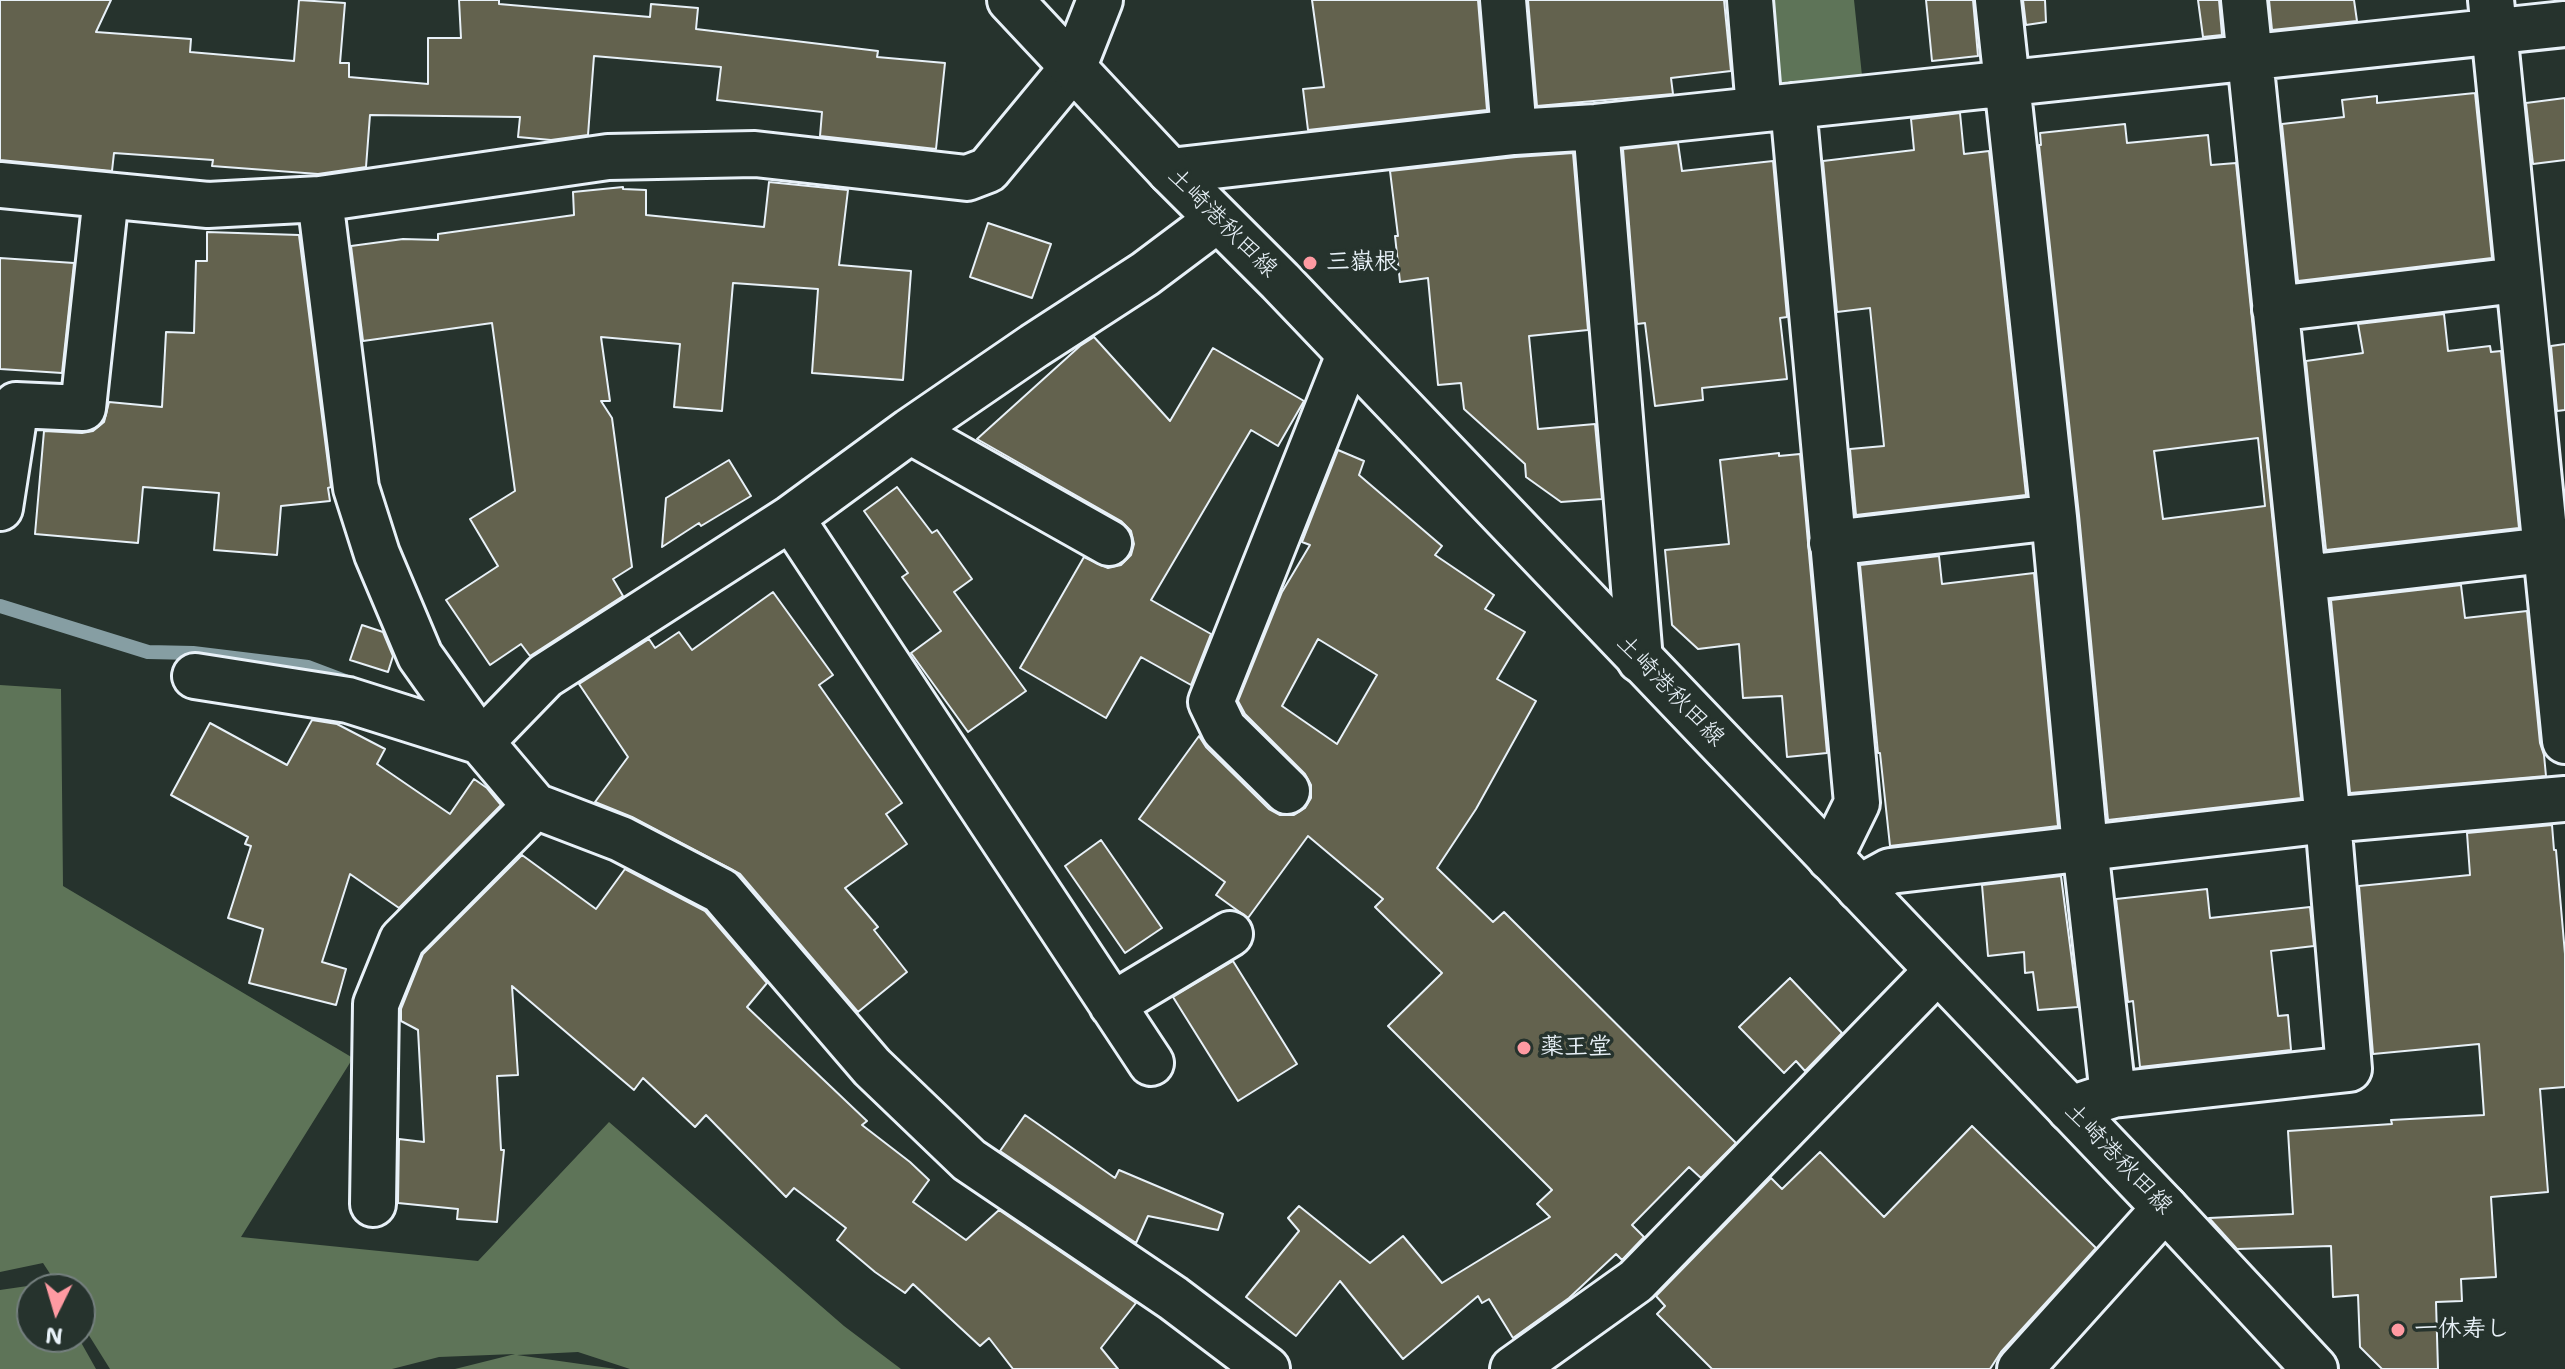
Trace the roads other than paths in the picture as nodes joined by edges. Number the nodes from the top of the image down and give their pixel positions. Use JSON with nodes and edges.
{"nodes":[{"id":1,"x":1010,"y":0,"type":"edge"},
{"id":2,"x":1100,"y":0,"type":"edge"},
{"id":3,"x":1503,"y":0,"type":"edge"},
{"id":4,"x":1750,"y":0,"type":"edge"},
{"id":5,"x":1998,"y":0,"type":"edge"},
{"id":6,"x":2244,"y":0,"type":"edge"},
{"id":7,"x":2493,"y":16,"type":"edge"},
{"id":8,"x":2565,"y":24,"type":"edge"},
{"id":9,"x":2249,"y":58,"type":"junction"},
{"id":10,"x":1074,"y":66,"type":"junction"},
{"id":11,"x":2007,"y":84,"type":"junction"},
{"id":12,"x":1776,"y":107,"type":"junction"},
{"id":13,"x":1596,"y":127,"type":"junction"},
{"id":14,"x":1514,"y":132,"type":"junction"},
{"id":15,"x":1170,"y":171,"type":"junction"},
{"id":16,"x":0,"y":185,"type":"edge"},
{"id":17,"x":106,"y":196,"type":"junction"},
{"id":18,"x":320,"y":199,"type":"junction"},
{"id":19,"x":1217,"y":220,"type":"junction"},
{"id":20,"x":2517,"y":280,"type":"junction"},
{"id":21,"x":2275,"y":309,"type":"junction"},
{"id":22,"x":1349,"y":355,"type":"junction"},
{"id":23,"x":910,"y":431,"type":"junction"},
{"id":24,"x":0,"y":508,"type":"edge"},
{"id":25,"x":2054,"y":517,"type":"junction"},
{"id":26,"x":791,"y":518,"type":"junction"},
{"id":27,"x":1109,"y":543,"type":"dead end"},
{"id":28,"x":1832,"y":543,"type":"junction"},
{"id":29,"x":2545,"y":550,"type":"junction"},
{"id":30,"x":2304,"y":578,"type":"junction"},
{"id":31,"x":1640,"y":660,"type":"junction"},
{"id":32,"x":195,"y":676,"type":"dead end"},
{"id":33,"x":2565,"y":741,"type":"edge"},
{"id":34,"x":481,"y":742,"type":"junction"},
{"id":35,"x":1287,"y":791,"type":"dead end"},
{"id":36,"x":2565,"y":799,"type":"edge"},
{"id":37,"x":535,"y":806,"type":"junction"},
{"id":38,"x":2328,"y":820,"type":"junction"},
{"id":39,"x":2085,"y":847,"type":"junction"},
{"id":40,"x":1844,"y":873,"type":"junction"},
{"id":41,"x":1230,"y":934,"type":"dead end"},
{"id":42,"x":1937,"y":971,"type":"junction"},
{"id":43,"x":1112,"y":1005,"type":"junction"},
{"id":44,"x":1151,"y":1063,"type":"dead end"},
{"id":45,"x":2113,"y":1095,"type":"junction"},
{"id":46,"x":2070,"y":1109,"type":"junction"},
{"id":47,"x":373,"y":1204,"type":"dead end"},
{"id":48,"x":2165,"y":1208,"type":"junction"},
{"id":49,"x":1267,"y":1369,"type":"edge"},
{"id":50,"x":1513,"y":1369,"type":"edge"},
{"id":51,"x":2020,"y":1369,"type":"edge"},
{"id":52,"x":2315,"y":1369,"type":"edge"}],
"edges":[{"from":1,"to":10,"type":"street","name":"土崎港秋田線"},
{"from":2,"to":10,"type":"street"},
{"from":3,"to":14,"type":"street"},
{"from":4,"to":12,"type":"street"},
{"from":5,"to":11,"type":"street"},
{"from":6,"to":9,"type":"street"},
{"from":7,"to":8,"type":"street"},
{"from":7,"to":9,"type":"street"},
{"from":7,"to":20,"type":"street"},
{"from":9,"to":11,"type":"street"},
{"from":9,"to":21,"type":"street"},
{"from":10,"to":15,"type":"street","name":"土崎港秋田線"},
{"from":10,"to":18,"type":"street"},
{"from":11,"to":12,"type":"street"},
{"from":11,"to":25,"type":"street"},
{"from":12,"to":13,"type":"street"},
{"from":12,"to":28,"type":"street"},
{"from":13,"to":14,"type":"street"},
{"from":13,"to":31,"type":"street"},
{"from":14,"to":15,"type":"street"},
{"from":15,"to":19,"type":"street","name":"土崎港秋田線"},
{"from":16,"to":17,"type":"street"},
{"from":17,"to":18,"type":"street"},
{"from":17,"to":24,"type":"street"},
{"from":18,"to":34,"type":"street"},
{"from":19,"to":22,"type":"street","name":"土崎港秋田線"},
{"from":19,"to":23,"type":"street"},
{"from":20,"to":21,"type":"street"},
{"from":20,"to":29,"type":"street"},
{"from":21,"to":30,"type":"street"},
{"from":22,"to":31,"type":"street","name":"土崎港秋田線"},
{"from":22,"to":35,"type":"street"},
{"from":23,"to":26,"type":"street"},
{"from":23,"to":27,"type":"street"},
{"from":25,"to":28,"type":"street"},
{"from":25,"to":39,"type":"street"},
{"from":26,"to":34,"type":"street"},
{"from":26,"to":43,"type":"street"},
{"from":28,"to":40,"type":"street"},
{"from":29,"to":30,"type":"street"},
{"from":29,"to":33,"type":"street"},
{"from":30,"to":38,"type":"street"},
{"from":31,"to":40,"type":"street","name":"土崎港秋田線"},
{"from":32,"to":34,"type":"street"},
{"from":34,"to":37,"type":"street"},
{"from":36,"to":38,"type":"street"},
{"from":37,"to":47,"type":"street"},
{"from":37,"to":49,"type":"street"},
{"from":38,"to":39,"type":"street"},
{"from":38,"to":45,"type":"street"},
{"from":39,"to":40,"type":"street"},
{"from":39,"to":45,"type":"street"},
{"from":40,"to":42,"type":"street","name":"土崎港秋田線"},
{"from":41,"to":43,"type":"street"},
{"from":42,"to":46,"type":"street","name":"土崎港秋田線"},
{"from":42,"to":50,"type":"street"},
{"from":43,"to":44,"type":"street"},
{"from":45,"to":46,"type":"street"},
{"from":46,"to":48,"type":"street","name":"土崎港秋田線"},
{"from":48,"to":51,"type":"street"},
{"from":48,"to":52,"type":"street","name":"土崎港秋田線"}]}
